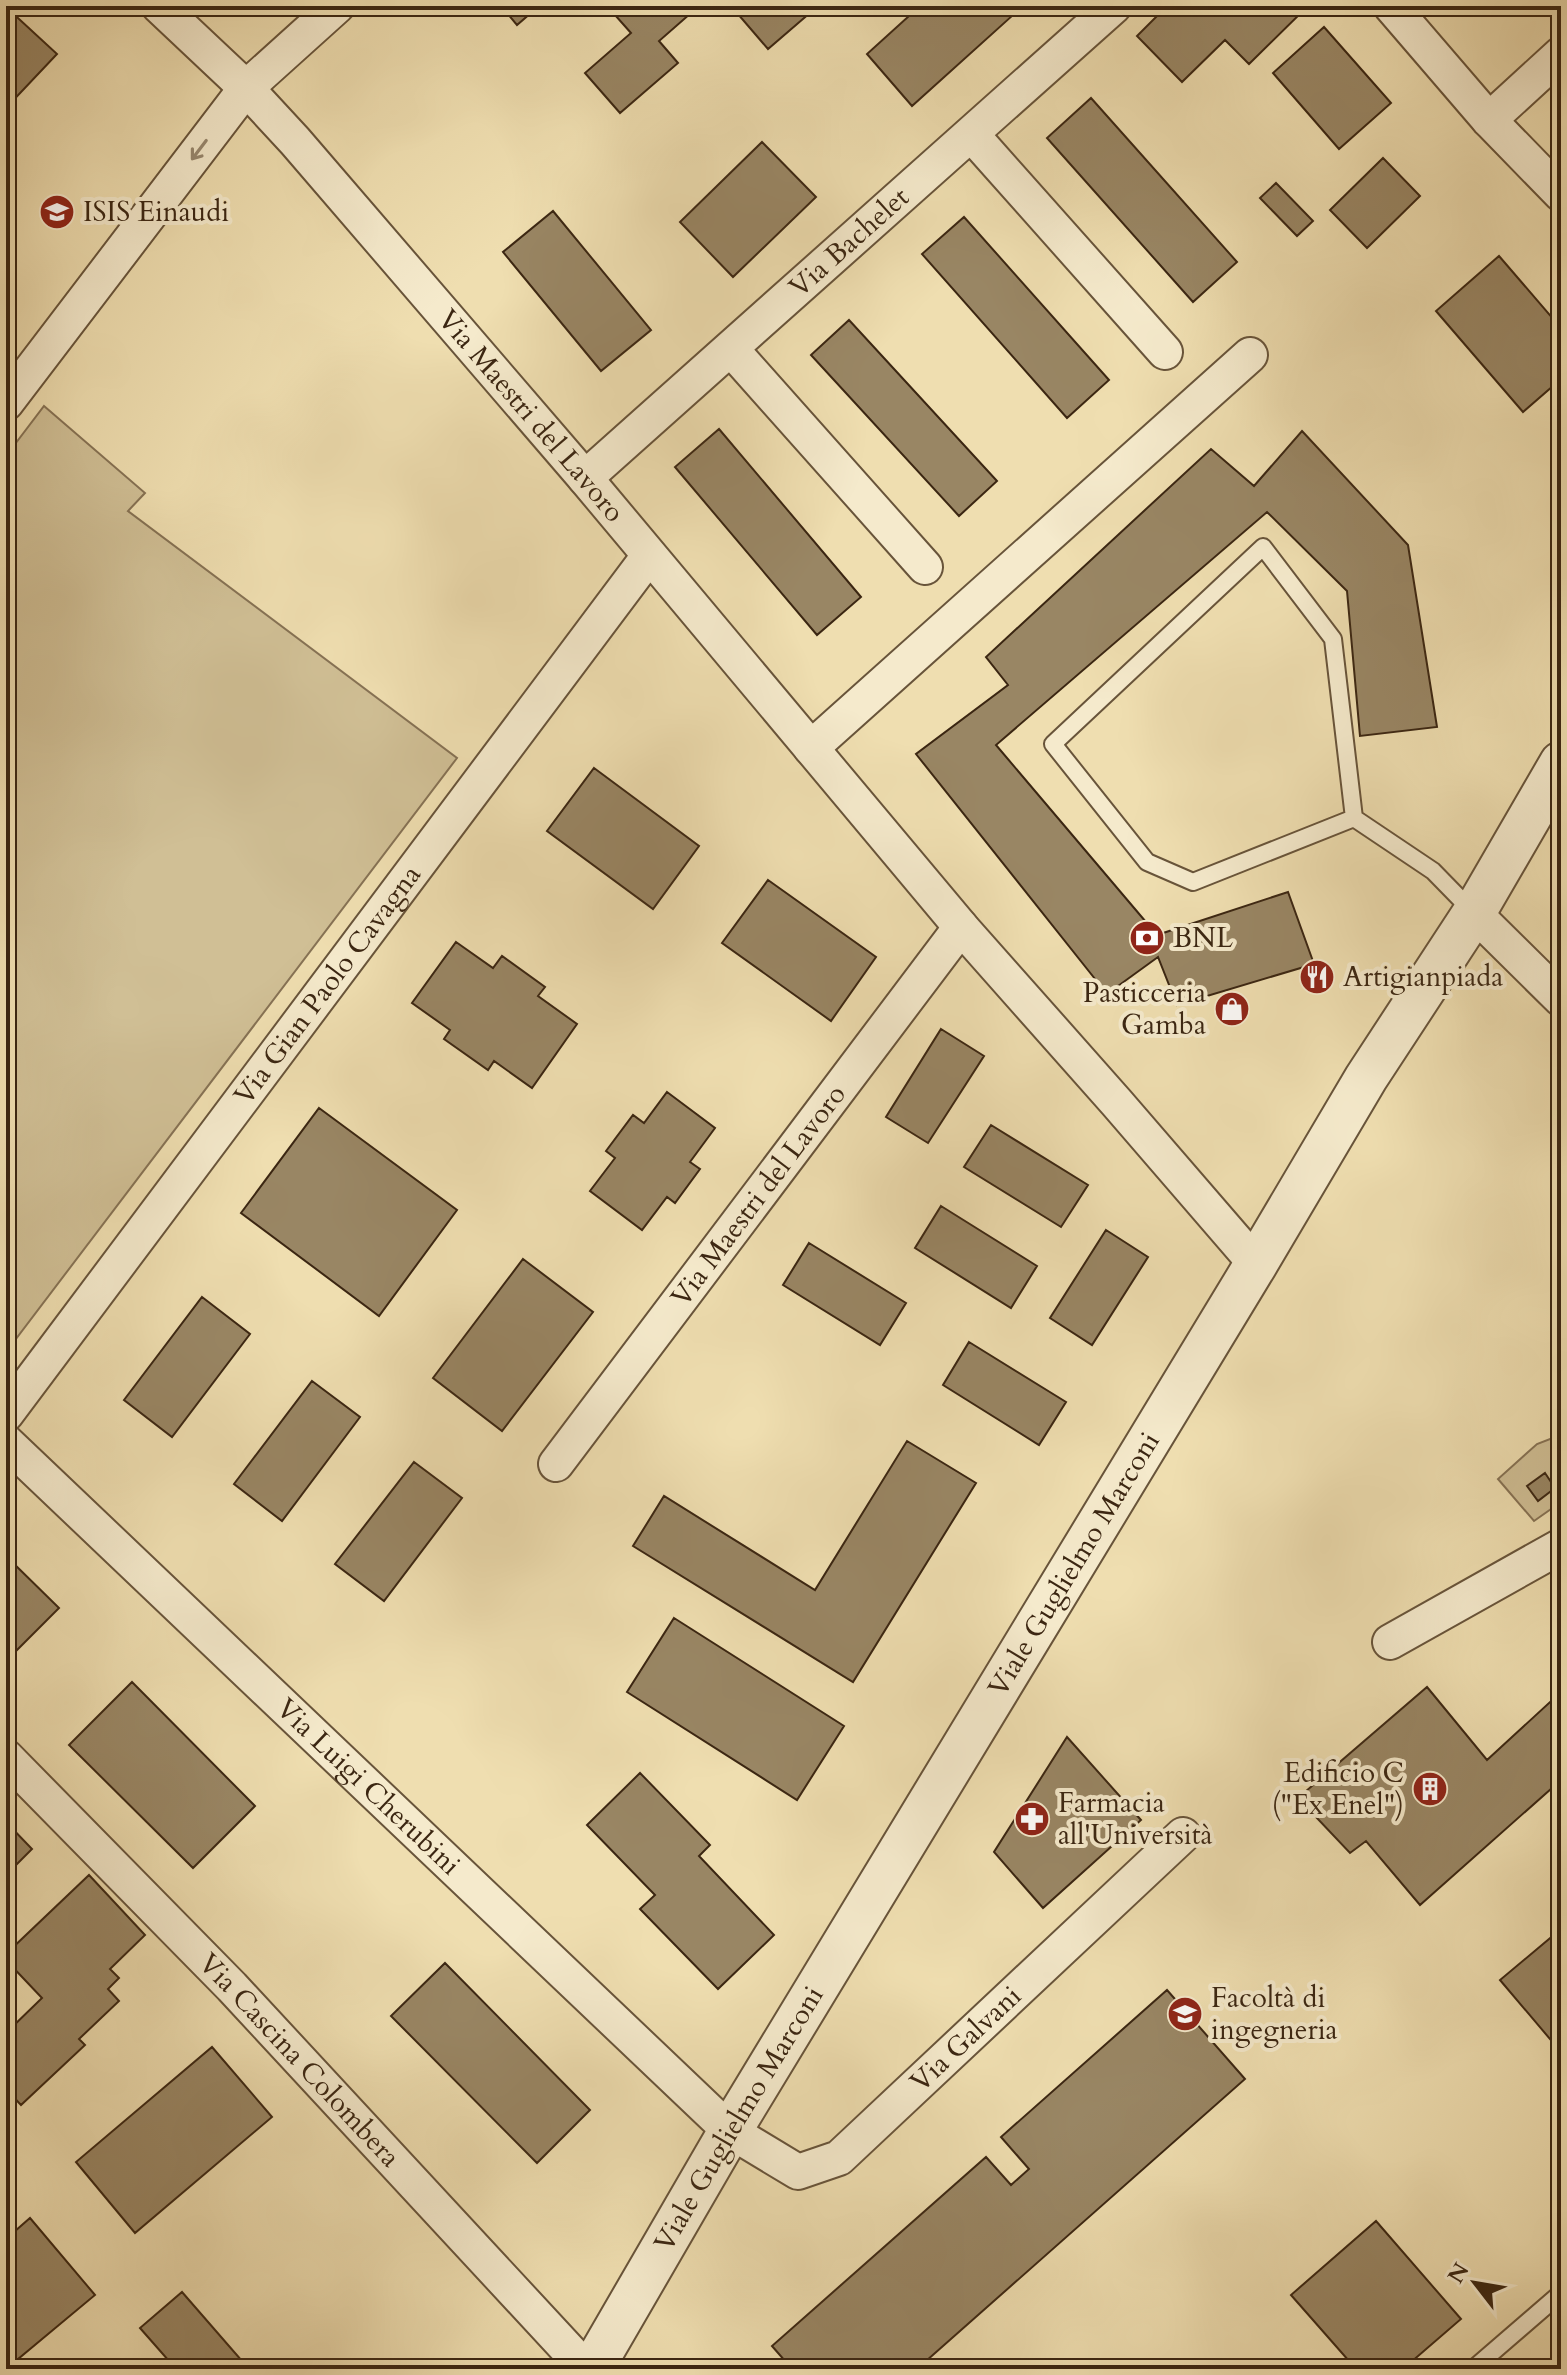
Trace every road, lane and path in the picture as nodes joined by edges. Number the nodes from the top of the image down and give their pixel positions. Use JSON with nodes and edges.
{"nodes":[{"id":1,"x":159,"y":6,"type":"edge"},
{"id":2,"x":337,"y":6,"type":"edge"},
{"id":3,"x":1114,"y":6,"type":"edge"},
{"id":4,"x":1391,"y":6,"type":"edge"},
{"id":5,"x":1561,"y":54,"type":"edge"},
{"id":6,"x":246,"y":88,"type":"junction"},
{"id":7,"x":1489,"y":120,"type":"junction"},
{"id":8,"x":972,"y":135,"type":"junction"},
{"id":9,"x":1561,"y":194,"type":"edge"},
{"id":10,"x":731,"y":349,"type":"junction"},
{"id":11,"x":1165,"y":352,"type":"dead end"},
{"id":12,"x":1250,"y":355,"type":"dead end"},
{"id":13,"x":6,"y":403,"type":"edge"},
{"id":14,"x":585,"y":478,"type":"junction"},
{"id":15,"x":649,"y":556,"type":"junction"},
{"id":16,"x":925,"y":567,"type":"dead end"},
{"id":17,"x":811,"y":748,"type":"junction"},
{"id":18,"x":1561,"y":763,"type":"edge"},
{"id":19,"x":1354,"y":818,"type":"junction"},
{"id":20,"x":1474,"y":913,"type":"junction"},
{"id":21,"x":961,"y":927,"type":"junction"},
{"id":22,"x":1561,"y":999,"type":"edge"},
{"id":23,"x":1256,"y":1264,"type":"junction"},
{"id":24,"x":6,"y":1414,"type":"edge"},
{"id":25,"x":6,"y":1442,"type":"edge"},
{"id":26,"x":556,"y":1464,"type":"dead end"},
{"id":27,"x":1561,"y":1546,"type":"edge"},
{"id":28,"x":1390,"y":1642,"type":"dead end"},
{"id":29,"x":6,"y":1757,"type":"edge"},
{"id":30,"x":1183,"y":1835,"type":"dead end"},
{"id":31,"x":730,"y":2131,"type":"junction"},
{"id":32,"x":1561,"y":2293,"type":"edge"},
{"id":33,"x":589,"y":2369,"type":"edge"},
{"id":34,"x":1473,"y":2369,"type":"edge"}],
"edges":[{"from":1,"to":6,"type":"street","name":"Via Maestri del Lavoro"},
{"from":2,"to":6,"type":"street"},
{"from":3,"to":8,"type":"street","name":"Via Bachelet"},
{"from":4,"to":7,"type":"street"},
{"from":5,"to":7,"type":"street"},
{"from":6,"to":13,"type":"street","one_way":true},
{"from":6,"to":14,"type":"street","name":"Via Maestri del Lavoro"},
{"from":7,"to":9,"type":"street"},
{"from":8,"to":10,"type":"street","name":"Via Bachelet"},
{"from":8,"to":11,"type":"street"},
{"from":10,"to":14,"type":"street","name":"Via Bachelet"},
{"from":10,"to":16,"type":"street"},
{"from":12,"to":17,"type":"street"},
{"from":14,"to":15,"type":"street","name":"Via Maestri del Lavoro"},
{"from":15,"to":17,"type":"street","name":"Via Maestri del Lavoro"},
{"from":15,"to":24,"type":"street","name":"Via Gian Paolo Cavagna"},
{"from":17,"to":21,"type":"street","name":"Via Maestri del Lavoro"},
{"from":18,"to":20,"type":"street","name":"Viale Guglielmo Marconi"},
{"from":19,"to":19,"type":"lane"},
{"from":19,"to":20,"type":"lane"},
{"from":20,"to":22,"type":"street"},
{"from":20,"to":23,"type":"street","name":"Viale Guglielmo Marconi"},
{"from":21,"to":23,"type":"street","name":"Via Maestri del Lavoro"},
{"from":21,"to":26,"type":"street","name":"Via Maestri del Lavoro"},
{"from":23,"to":31,"type":"street","name":"Viale Guglielmo Marconi"},
{"from":25,"to":31,"type":"street","name":"Via Luigi Cherubini"},
{"from":27,"to":28,"type":"street"},
{"from":29,"to":33,"type":"street","name":"Via Cascina Colombera"},
{"from":30,"to":31,"type":"street","name":"Via Galvani"},
{"from":31,"to":33,"type":"street","name":"Viale Guglielmo Marconi"},
{"from":32,"to":34,"type":"lane"}]}
